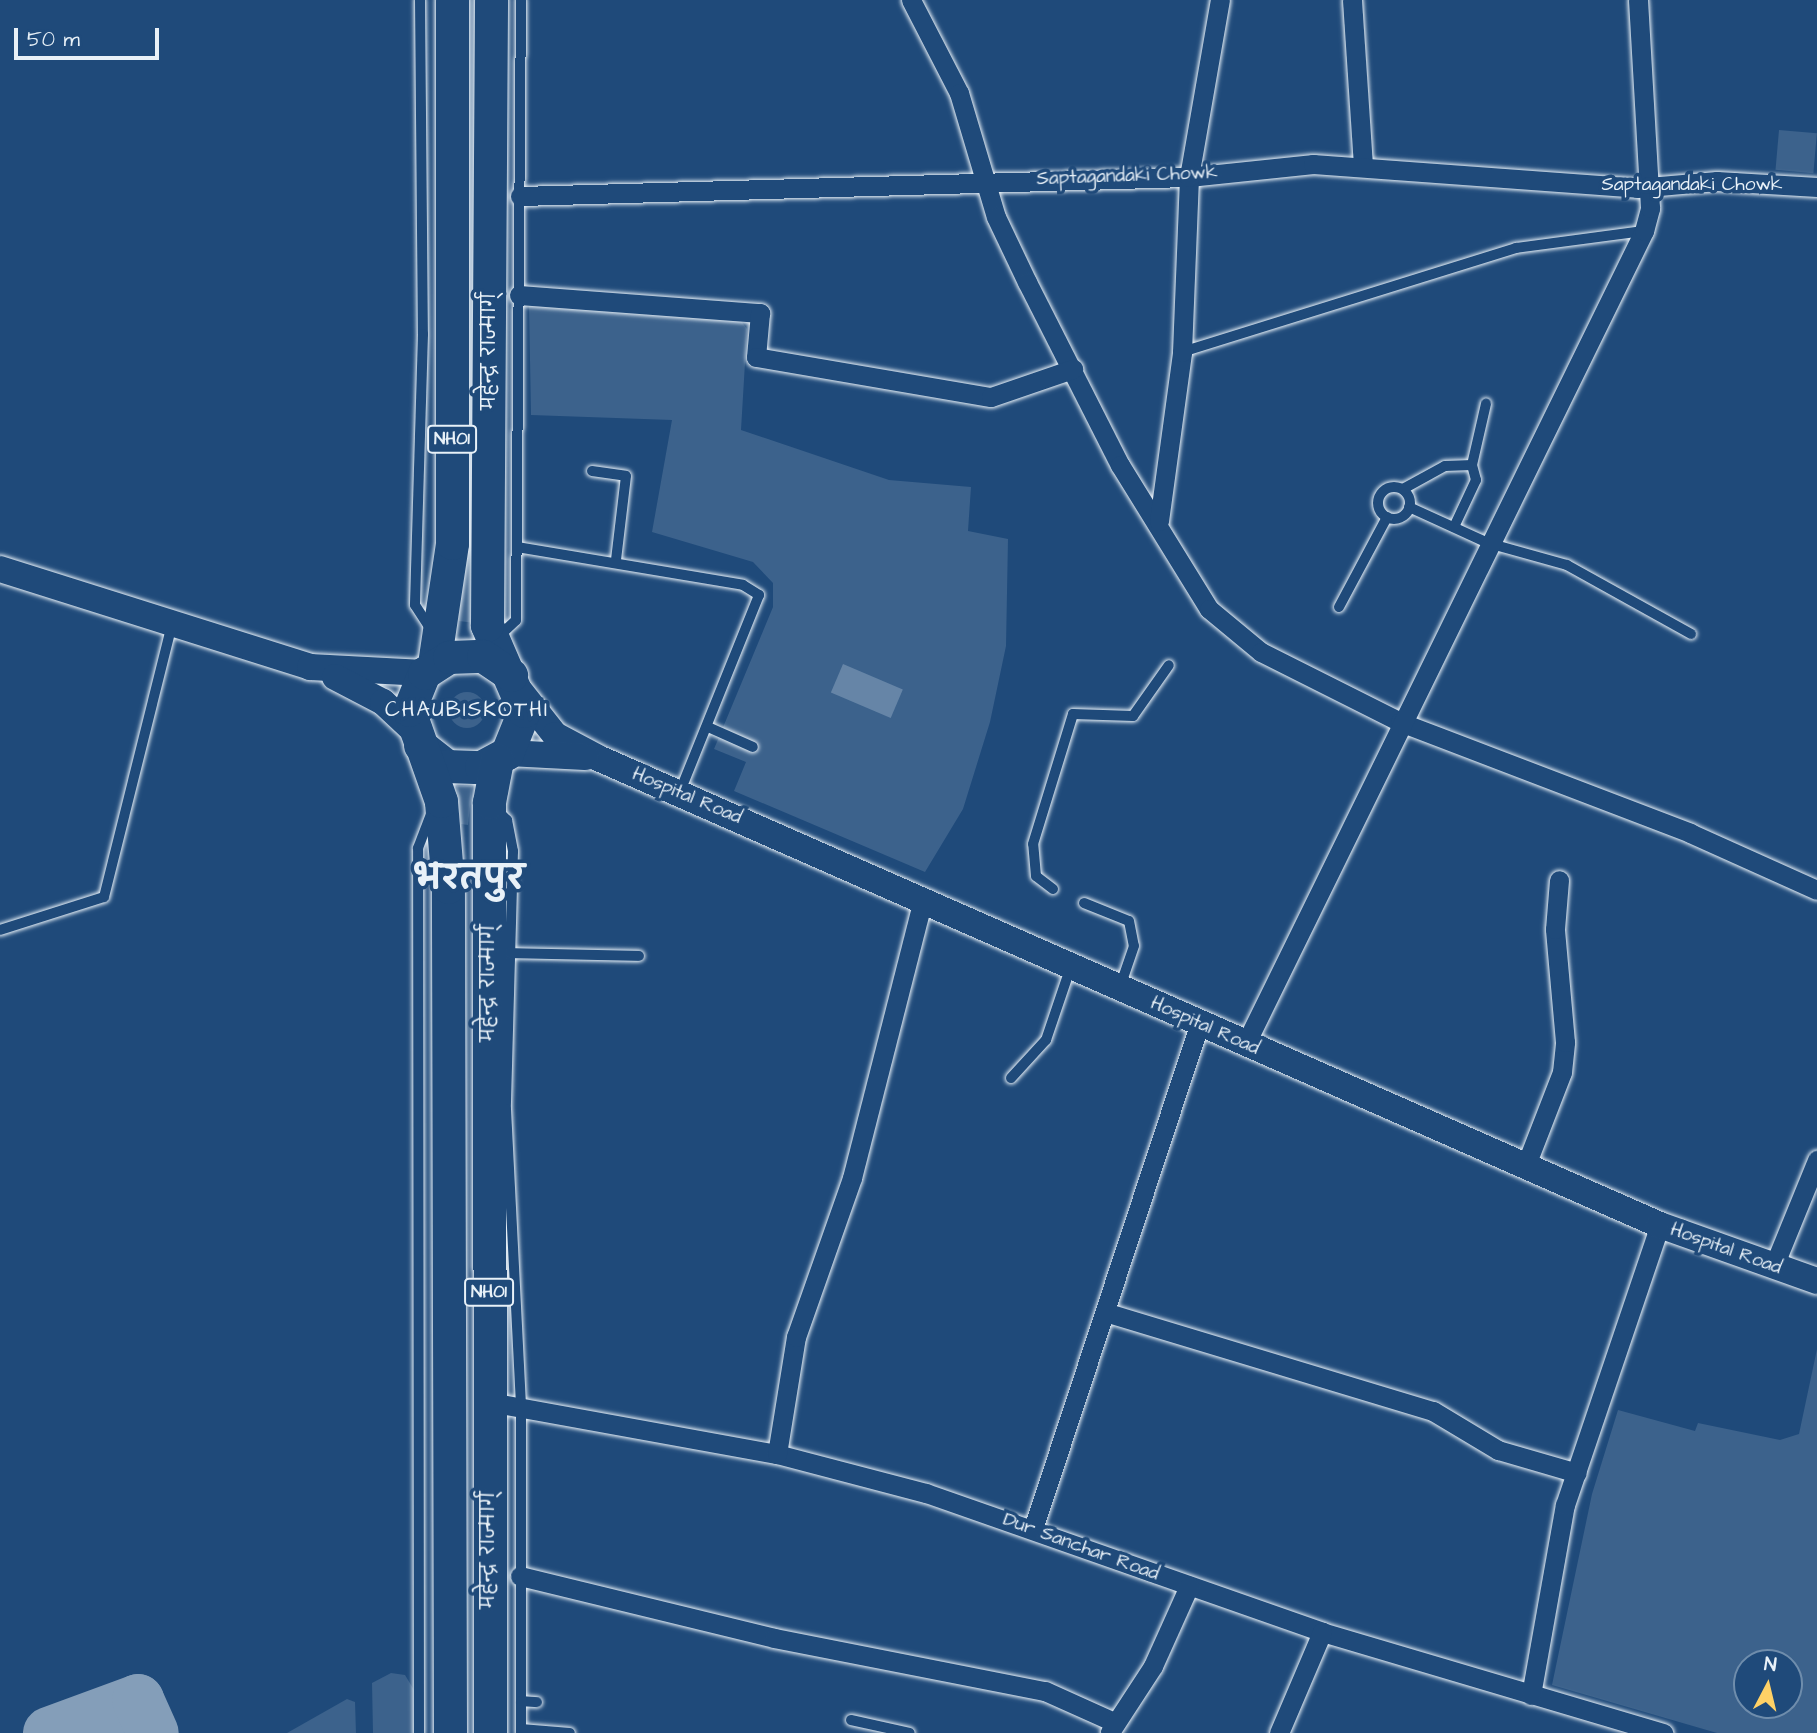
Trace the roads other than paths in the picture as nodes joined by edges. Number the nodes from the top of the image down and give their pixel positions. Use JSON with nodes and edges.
{"nodes":[{"id":1,"x":420,"y":0,"type":"edge"},
{"id":2,"x":452,"y":0,"type":"edge"},
{"id":3,"x":492,"y":0,"type":"edge"},
{"id":4,"x":521,"y":0,"type":"edge"},
{"id":5,"x":911,"y":0,"type":"edge"},
{"id":6,"x":1220,"y":0,"type":"edge"},
{"id":7,"x":1352,"y":0,"type":"edge"},
{"id":8,"x":1638,"y":0,"type":"edge"},
{"id":9,"x":1363,"y":167,"type":"junction"},
{"id":10,"x":1189,"y":177,"type":"junction"},
{"id":11,"x":987,"y":181,"type":"junction"},
{"id":12,"x":1647,"y":187,"type":"junction"},
{"id":13,"x":1817,"y":187,"type":"edge"},
{"id":14,"x":520,"y":196,"type":"junction"},
{"id":15,"x":1644,"y":231,"type":"junction"},
{"id":16,"x":519,"y":295,"type":"junction"},
{"id":17,"x":1182,"y":352,"type":"junction"},
{"id":18,"x":1073,"y":369,"type":"junction"},
{"id":19,"x":1486,"y":404,"type":"dead end"},
{"id":20,"x":1472,"y":465,"type":"junction"},
{"id":21,"x":592,"y":471,"type":"dead end"},
{"id":22,"x":1403,"y":489,"type":"junction"},
{"id":23,"x":1409,"y":507,"type":"junction"},
{"id":24,"x":1387,"y":517,"type":"junction"},
{"id":25,"x":1159,"y":521,"type":"junction"},
{"id":26,"x":1454,"y":527,"type":"junction"},
{"id":27,"x":1488,"y":543,"type":"junction"},
{"id":28,"x":517,"y":547,"type":"junction"},
{"id":29,"x":616,"y":560,"type":"junction"},
{"id":30,"x":0,"y":569,"type":"edge"},
{"id":31,"x":1339,"y":607,"type":"dead end"},
{"id":32,"x":173,"y":623,"type":"junction"},
{"id":33,"x":1691,"y":634,"type":"dead end"},
{"id":34,"x":490,"y":641,"type":"junction"},
{"id":35,"x":433,"y":658,"type":"junction"},
{"id":36,"x":1169,"y":665,"type":"dead end"},
{"id":37,"x":310,"y":667,"type":"junction"},
{"id":38,"x":516,"y":684,"type":"junction"},
{"id":39,"x":1400,"y":722,"type":"junction"},
{"id":40,"x":708,"y":727,"type":"junction"},
{"id":41,"x":415,"y":736,"type":"junction"},
{"id":42,"x":753,"y":747,"type":"dead end"},
{"id":43,"x":502,"y":756,"type":"junction"},
{"id":44,"x":598,"y":758,"type":"junction"},
{"id":45,"x":680,"y":793,"type":"junction"},
{"id":46,"x":441,"y":802,"type":"junction"},
{"id":47,"x":489,"y":802,"type":"junction"},
{"id":48,"x":1559,"y":880,"type":"dead end"},
{"id":49,"x":1053,"y":889,"type":"dead end"},
{"id":50,"x":1817,"y":890,"type":"edge"},
{"id":51,"x":923,"y":899,"type":"junction"},
{"id":52,"x":1084,"y":902,"type":"dead end"},
{"id":53,"x":0,"y":930,"type":"edge"},
{"id":54,"x":510,"y":953,"type":"junction"},
{"id":55,"x":639,"y":956,"type":"dead end"},
{"id":56,"x":1072,"y":965,"type":"junction"},
{"id":57,"x":1120,"y":987,"type":"junction"},
{"id":58,"x":1199,"y":1025,"type":"junction"},
{"id":59,"x":1245,"y":1045,"type":"junction"},
{"id":60,"x":1011,"y":1078,"type":"dead end"},
{"id":61,"x":1817,"y":1160,"type":"edge"},
{"id":62,"x":1526,"y":1166,"type":"junction"},
{"id":63,"x":1660,"y":1225,"type":"junction"},
{"id":64,"x":1773,"y":1268,"type":"junction"},
{"id":65,"x":1817,"y":1281,"type":"edge"},
{"id":66,"x":1108,"y":1312,"type":"junction"},
{"id":67,"x":505,"y":1404,"type":"junction"},
{"id":68,"x":777,"y":1454,"type":"junction"},
{"id":69,"x":1577,"y":1473,"type":"junction"},
{"id":70,"x":1033,"y":1529,"type":"junction"},
{"id":71,"x":520,"y":1576,"type":"junction"},
{"id":72,"x":1189,"y":1586,"type":"junction"},
{"id":73,"x":1322,"y":1632,"type":"junction"},
{"id":74,"x":1531,"y":1695,"type":"junction"},
{"id":75,"x":521,"y":1701,"type":"junction"},
{"id":76,"x":537,"y":1702,"type":"dead end"},
{"id":77,"x":851,"y":1720,"type":"dead end"},
{"id":78,"x":1592,"y":1724,"type":"edge"},
{"id":79,"x":1112,"y":1728,"type":"edge"},
{"id":80,"x":511,"y":1732,"type":"edge"},
{"id":81,"x":419,"y":1733,"type":"edge"},
{"id":82,"x":450,"y":1733,"type":"edge"},
{"id":83,"x":570,"y":1733,"type":"edge"},
{"id":84,"x":910,"y":1733,"type":"edge"},
{"id":85,"x":1279,"y":1733,"type":"edge"},
{"id":86,"x":1663,"y":1733,"type":"edge"}],
"edges":[{"from":1,"to":35,"type":"lane"},
{"from":2,"to":35,"type":"highway","name":"महेन्द्र राज्मार्ग्","number":"NH01"},
{"from":3,"to":34,"type":"highway","name":"महेन्द्र राज्मार्ग्","number":"NH01"},
{"from":4,"to":14,"type":"lane"},
{"from":5,"to":11,"type":"street"},
{"from":6,"to":10,"type":"street"},
{"from":7,"to":9,"type":"street"},
{"from":8,"to":12,"type":"street"},
{"from":9,"to":10,"type":"street","name":"Saptagandaki Chowk"},
{"from":9,"to":12,"type":"street","name":"Saptagandaki Chowk"},
{"from":10,"to":11,"type":"street","name":"Saptagandaki Chowk"},
{"from":10,"to":17,"type":"street"},
{"from":11,"to":14,"type":"street","name":"Saptagandaki Chowk"},
{"from":11,"to":18,"type":"street"},
{"from":12,"to":13,"type":"street","name":"Saptagandaki Chowk"},
{"from":12,"to":15,"type":"street"},
{"from":14,"to":16,"type":"lane"},
{"from":15,"to":17,"type":"lane"},
{"from":15,"to":27,"type":"street"},
{"from":16,"to":18,"type":"street"},
{"from":16,"to":28,"type":"lane"},
{"from":17,"to":25,"type":"street"},
{"from":18,"to":25,"type":"street"},
{"from":19,"to":20,"type":"lane"},
{"from":20,"to":22,"type":"lane"},
{"from":20,"to":26,"type":"lane"},
{"from":21,"to":29,"type":"lane"},
{"from":22,"to":23,"type":"lane"},
{"from":22,"to":24,"type":"lane"},
{"from":23,"to":24,"type":"lane"},
{"from":23,"to":26,"type":"lane"},
{"from":24,"to":31,"type":"lane"},
{"from":25,"to":39,"type":"street"},
{"from":26,"to":27,"type":"lane"},
{"from":27,"to":33,"type":"lane"},
{"from":27,"to":39,"type":"street"},
{"from":28,"to":29,"type":"lane"},
{"from":28,"to":34,"type":"lane"},
{"from":29,"to":40,"type":"lane"},
{"from":30,"to":32,"type":"street"},
{"from":32,"to":37,"type":"street"},
{"from":32,"to":53,"type":"lane"},
{"from":34,"to":38,"type":"highway"},
{"from":35,"to":37,"type":"street"},
{"from":35,"to":38,"type":"highway"},
{"from":35,"to":41,"type":"highway","name":"महेन्द्र राज्मार्ग्","number":"NH01"},
{"from":36,"to":49,"type":"lane"},
{"from":37,"to":41,"type":"street"},
{"from":38,"to":43,"type":"highway","name":"महेन्द्र राज्मार्ग्","number":"NH01"},
{"from":38,"to":44,"type":"street","name":"Hospital Road"},
{"from":39,"to":50,"type":"street"},
{"from":39,"to":59,"type":"street"},
{"from":40,"to":42,"type":"lane"},
{"from":40,"to":45,"type":"lane"},
{"from":41,"to":43,"type":"highway"},
{"from":41,"to":46,"type":"highway","name":"महेन्द्र राज्मार्ग्","number":"NH01"},
{"from":43,"to":44,"type":"street","name":"Hospital Road"},
{"from":43,"to":47,"type":"highway","name":"महेन्द्र राज्मार्ग्","number":"NH01"},
{"from":44,"to":45,"type":"street","name":"Hospital Road"},
{"from":45,"to":51,"type":"street","name":"Hospital Road"},
{"from":46,"to":81,"type":"lane"},
{"from":46,"to":82,"type":"highway","name":"महेन्द्र राज्मार्ग्","number":"NH01"},
{"from":47,"to":54,"type":"lane"},
{"from":47,"to":67,"type":"highway","name":"महेन्द्र राज्मार्ग्","number":"NH01"},
{"from":48,"to":62,"type":"street"},
{"from":51,"to":56,"type":"street","name":"Hospital Road"},
{"from":51,"to":68,"type":"street"},
{"from":52,"to":57,"type":"lane"},
{"from":54,"to":55,"type":"lane"},
{"from":54,"to":67,"type":"lane"},
{"from":56,"to":57,"type":"street","name":"Hospital Road"},
{"from":56,"to":60,"type":"lane"},
{"from":57,"to":58,"type":"street","name":"Hospital Road"},
{"from":58,"to":59,"type":"street","name":"Hospital Road"},
{"from":58,"to":66,"type":"street"},
{"from":59,"to":62,"type":"street","name":"Hospital Road"},
{"from":61,"to":64,"type":"street"},
{"from":62,"to":63,"type":"street","name":"Hospital Road"},
{"from":63,"to":64,"type":"street","name":"Hospital Road"},
{"from":63,"to":69,"type":"street"},
{"from":64,"to":65,"type":"street","name":"Hospital Road"},
{"from":66,"to":69,"type":"street"},
{"from":66,"to":70,"type":"street"},
{"from":67,"to":68,"type":"street","name":"Dur Sanchar Road"},
{"from":67,"to":71,"type":"lane"},
{"from":67,"to":80,"type":"highway","name":"महेन्द्र राज्मार्ग्","number":"NH01"},
{"from":68,"to":70,"type":"street","name":"Dur Sanchar Road"},
{"from":69,"to":74,"type":"street"},
{"from":70,"to":72,"type":"street","name":"Dur Sanchar Road"},
{"from":71,"to":75,"type":"lane"},
{"from":71,"to":79,"type":"street"},
{"from":72,"to":73,"type":"street","name":"Dur Sanchar Road"},
{"from":72,"to":79,"type":"street"},
{"from":73,"to":74,"type":"street","name":"Dur Sanchar Road"},
{"from":73,"to":85,"type":"street"},
{"from":74,"to":78,"type":"street","name":"Dur Sanchar Road"},
{"from":75,"to":76,"type":"lane"},
{"from":75,"to":80,"type":"lane"},
{"from":77,"to":84,"type":"lane"},
{"from":78,"to":86,"type":"street","name":"Dur Sanchar Road"},
{"from":80,"to":83,"type":"lane"}]}
